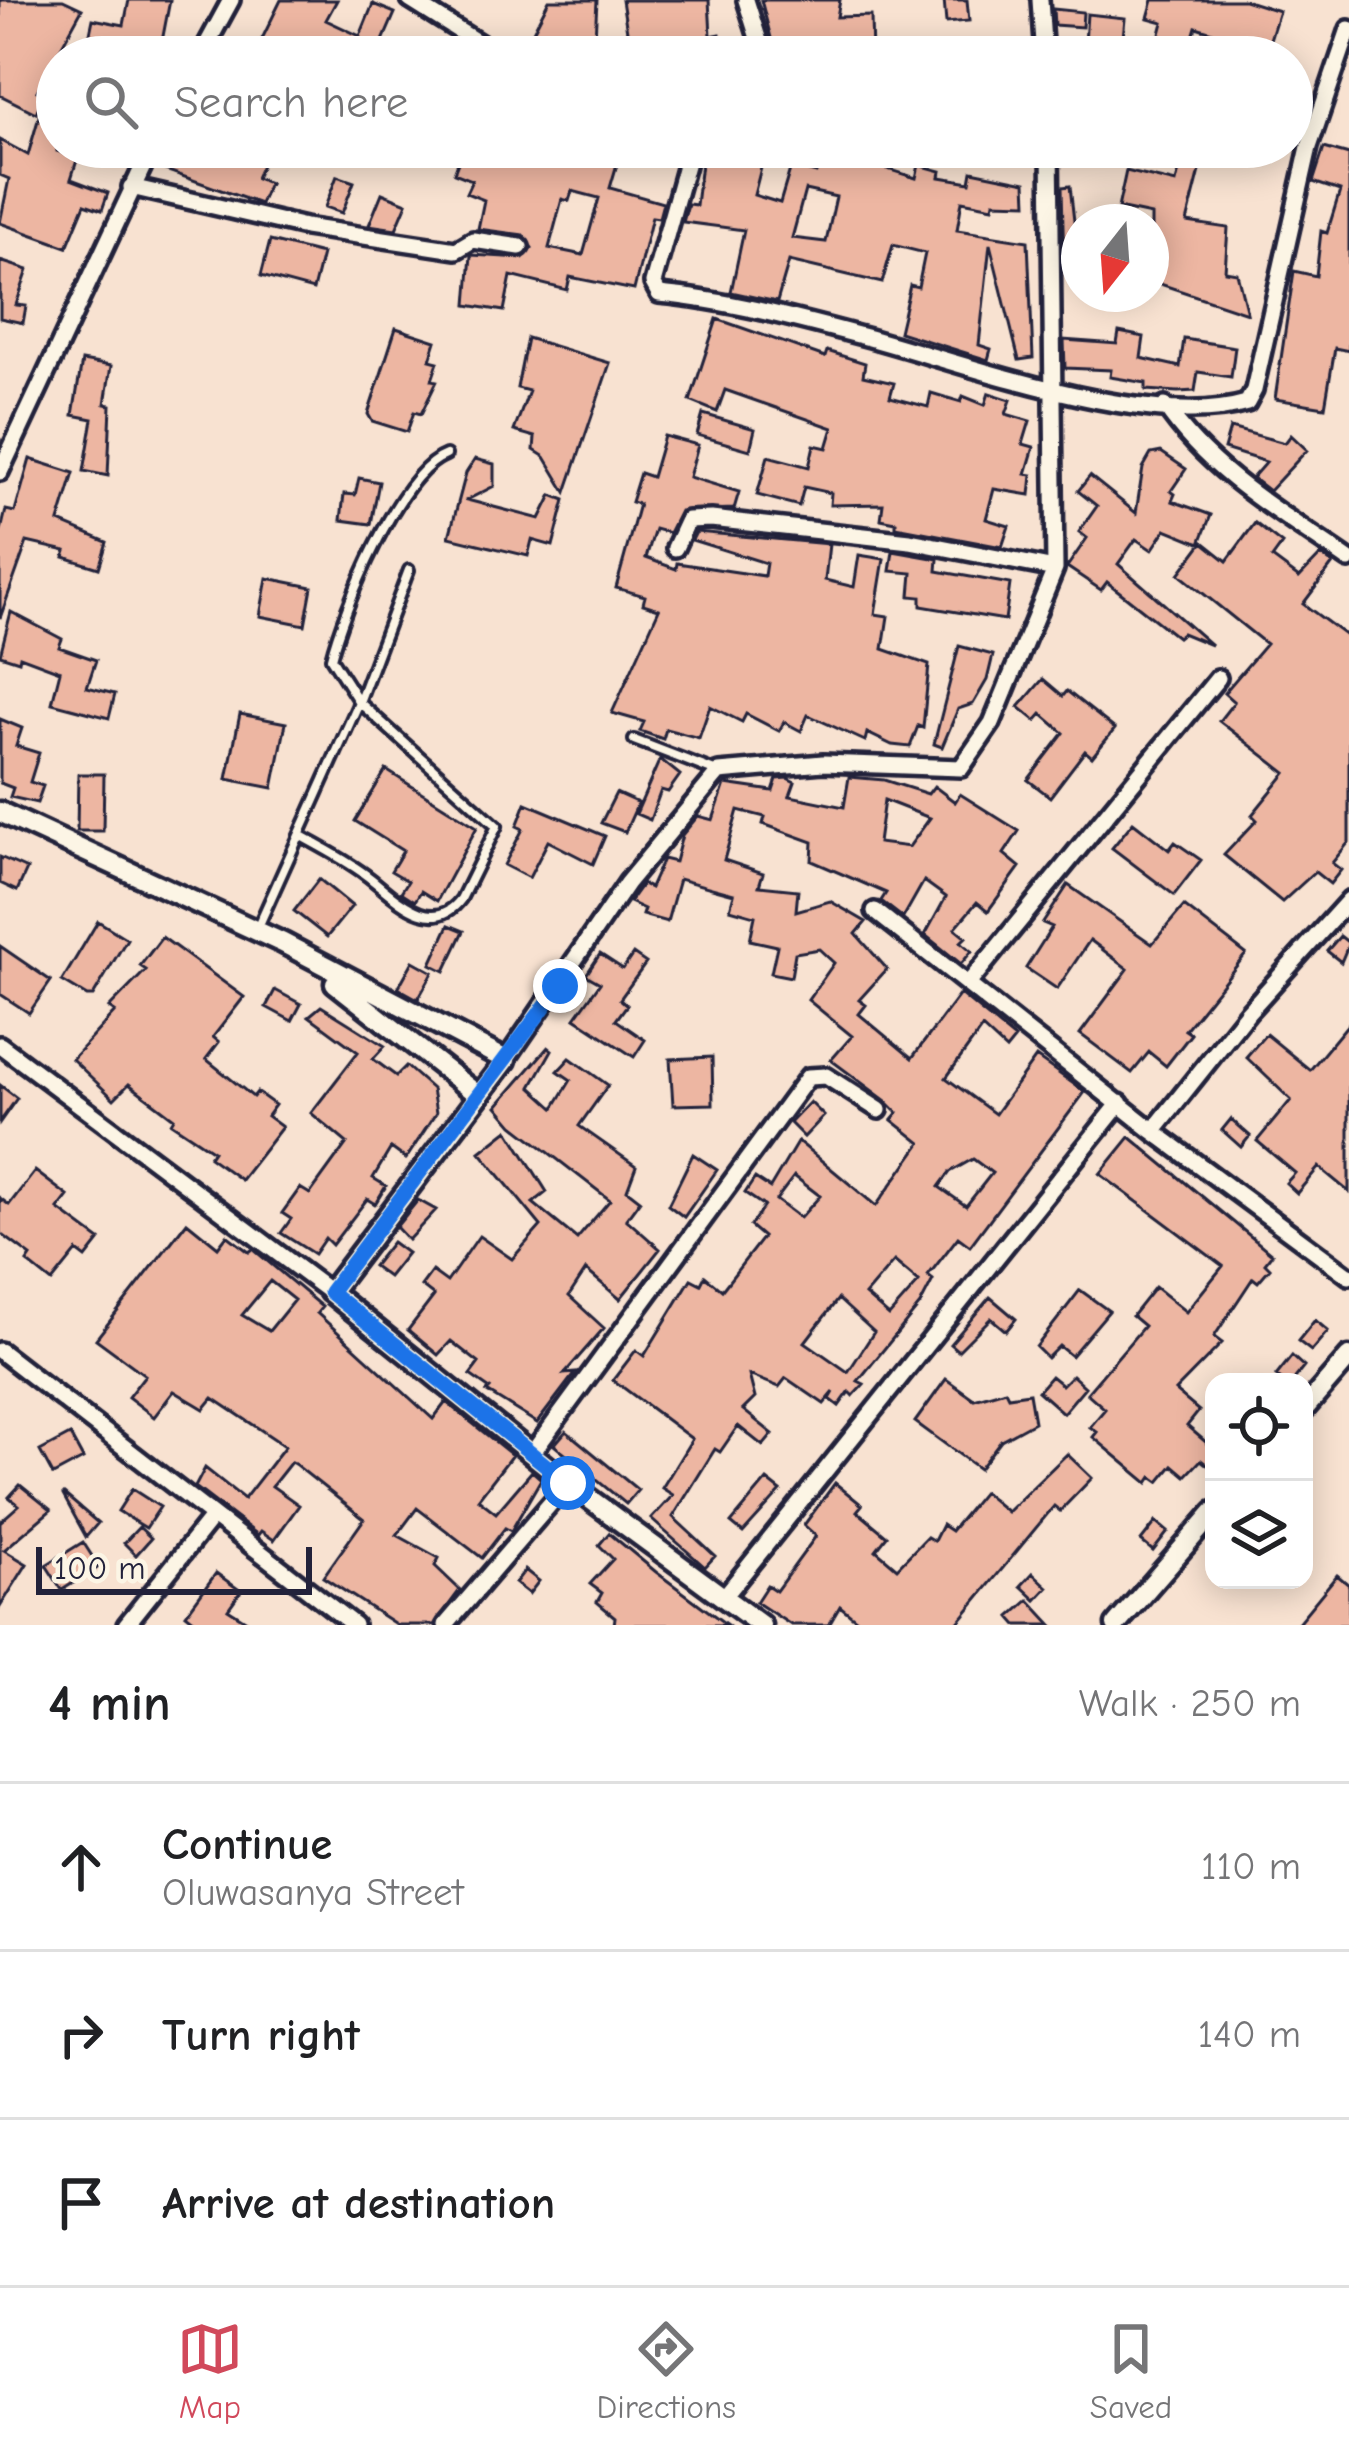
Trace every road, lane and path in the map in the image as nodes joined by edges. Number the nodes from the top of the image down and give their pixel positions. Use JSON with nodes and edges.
{"nodes":[{"id":1,"x":231,"y":0,"type":"edge"},
{"id":2,"x":411,"y":0,"type":"edge"},
{"id":3,"x":746,"y":0,"type":"edge"},
{"id":4,"x":1040,"y":0,"type":"edge"},
{"id":5,"x":1349,"y":28,"type":"edge"},
{"id":6,"x":211,"y":36,"type":"edge"},
{"id":7,"x":467,"y":36,"type":"edge"},
{"id":8,"x":757,"y":36,"type":"edge"},
{"id":9,"x":1043,"y":36,"type":"edge"},
{"id":10,"x":1313,"y":135,"type":"edge"},
{"id":11,"x":141,"y":168,"type":"edge"},
{"id":12,"x":685,"y":168,"type":"edge"},
{"id":13,"x":1050,"y":168,"type":"edge"},
{"id":14,"x":1304,"y":168,"type":"edge"},
{"id":15,"x":131,"y":187,"type":"junction"},
{"id":16,"x":520,"y":247,"type":"dead end"},
{"id":17,"x":1054,"y":392,"type":"junction"},
{"id":18,"x":1166,"y":406,"type":"junction"},
{"id":19,"x":446,"y":455,"type":"dead end"},
{"id":20,"x":0,"y":472,"type":"edge"},
{"id":21,"x":675,"y":548,"type":"dead end"},
{"id":22,"x":1349,"y":560,"type":"edge"},
{"id":23,"x":1055,"y":569,"type":"junction"},
{"id":24,"x":409,"y":570,"type":"dead end"},
{"id":25,"x":1219,"y":678,"type":"dead end"},
{"id":26,"x":359,"y":702,"type":"junction"},
{"id":27,"x":634,"y":740,"type":"dead end"},
{"id":28,"x":718,"y":772,"type":"junction"},
{"id":29,"x":0,"y":812,"type":"edge"},
{"id":30,"x":0,"y":825,"type":"edge"},
{"id":31,"x":301,"y":836,"type":"junction"},
{"id":32,"x":1349,"y":900,"type":"edge"},
{"id":33,"x":875,"y":911,"type":"dead end"},
{"id":34,"x":256,"y":931,"type":"junction"},
{"id":35,"x":968,"y":984,"type":"junction"},
{"id":36,"x":0,"y":1045,"type":"edge"},
{"id":37,"x":506,"y":1060,"type":"junction"},
{"id":38,"x":479,"y":1096,"type":"junction"},
{"id":39,"x":1120,"y":1103,"type":"junction"},
{"id":40,"x":879,"y":1110,"type":"dead end"},
{"id":41,"x":1153,"y":1131,"type":"junction"},
{"id":42,"x":1349,"y":1276,"type":"edge"},
{"id":43,"x":330,"y":1292,"type":"junction"},
{"id":44,"x":0,"y":1351,"type":"edge"},
{"id":45,"x":1349,"y":1357,"type":"edge"},
{"id":46,"x":1313,"y":1399,"type":"edge"},
{"id":47,"x":533,"y":1452,"type":"junction"},
{"id":48,"x":568,"y":1483,"type":"junction"},
{"id":49,"x":212,"y":1517,"type":"junction"},
{"id":50,"x":1205,"y":1522,"type":"edge"},
{"id":51,"x":724,"y":1597,"type":"junction"},
{"id":52,"x":126,"y":1625,"type":"edge"},
{"id":53,"x":354,"y":1625,"type":"edge"},
{"id":54,"x":446,"y":1625,"type":"edge"},
{"id":55,"x":761,"y":1625,"type":"edge"},
{"id":56,"x":1116,"y":1625,"type":"edge"}],
"edges":[{"from":1,"to":6,"type":"street"},
{"from":2,"to":7,"type":"street"},
{"from":3,"to":8,"type":"street"},
{"from":4,"to":9,"type":"street"},
{"from":5,"to":10,"type":"street"},
{"from":11,"to":15,"type":"street"},
{"from":12,"to":17,"type":"street"},
{"from":13,"to":17,"type":"street"},
{"from":14,"to":18,"type":"street"},
{"from":15,"to":16,"type":"street"},
{"from":15,"to":20,"type":"street"},
{"from":17,"to":18,"type":"street"},
{"from":17,"to":23,"type":"street"},
{"from":18,"to":22,"type":"street"},
{"from":19,"to":26,"type":"lane"},
{"from":21,"to":23,"type":"street"},
{"from":23,"to":28,"type":"street"},
{"from":24,"to":26,"type":"lane"},
{"from":25,"to":35,"type":"street"},
{"from":26,"to":31,"type":"lane"},
{"from":26,"to":31,"type":"lane"},
{"from":27,"to":28,"type":"lane"},
{"from":28,"to":37,"type":"street"},
{"from":29,"to":34,"type":"street"},
{"from":30,"to":38,"type":"street"},
{"from":31,"to":34,"type":"lane"},
{"from":32,"to":41,"type":"street"},
{"from":33,"to":35,"type":"street"},
{"from":34,"to":37,"type":"street"},
{"from":35,"to":39,"type":"street"},
{"from":36,"to":43,"type":"street"},
{"from":37,"to":38,"type":"street"},
{"from":38,"to":43,"type":"street"},
{"from":39,"to":41,"type":"street"},
{"from":39,"to":51,"type":"street"},
{"from":40,"to":47,"type":"street"},
{"from":41,"to":42,"type":"street"},
{"from":43,"to":47,"type":"street"},
{"from":44,"to":49,"type":"street"},
{"from":45,"to":46,"type":"street"},
{"from":47,"to":48,"type":"street"},
{"from":48,"to":51,"type":"street"},
{"from":48,"to":54,"type":"street"},
{"from":49,"to":52,"type":"street"},
{"from":49,"to":53,"type":"street"},
{"from":50,"to":56,"type":"street"},
{"from":51,"to":55,"type":"street"}]}
